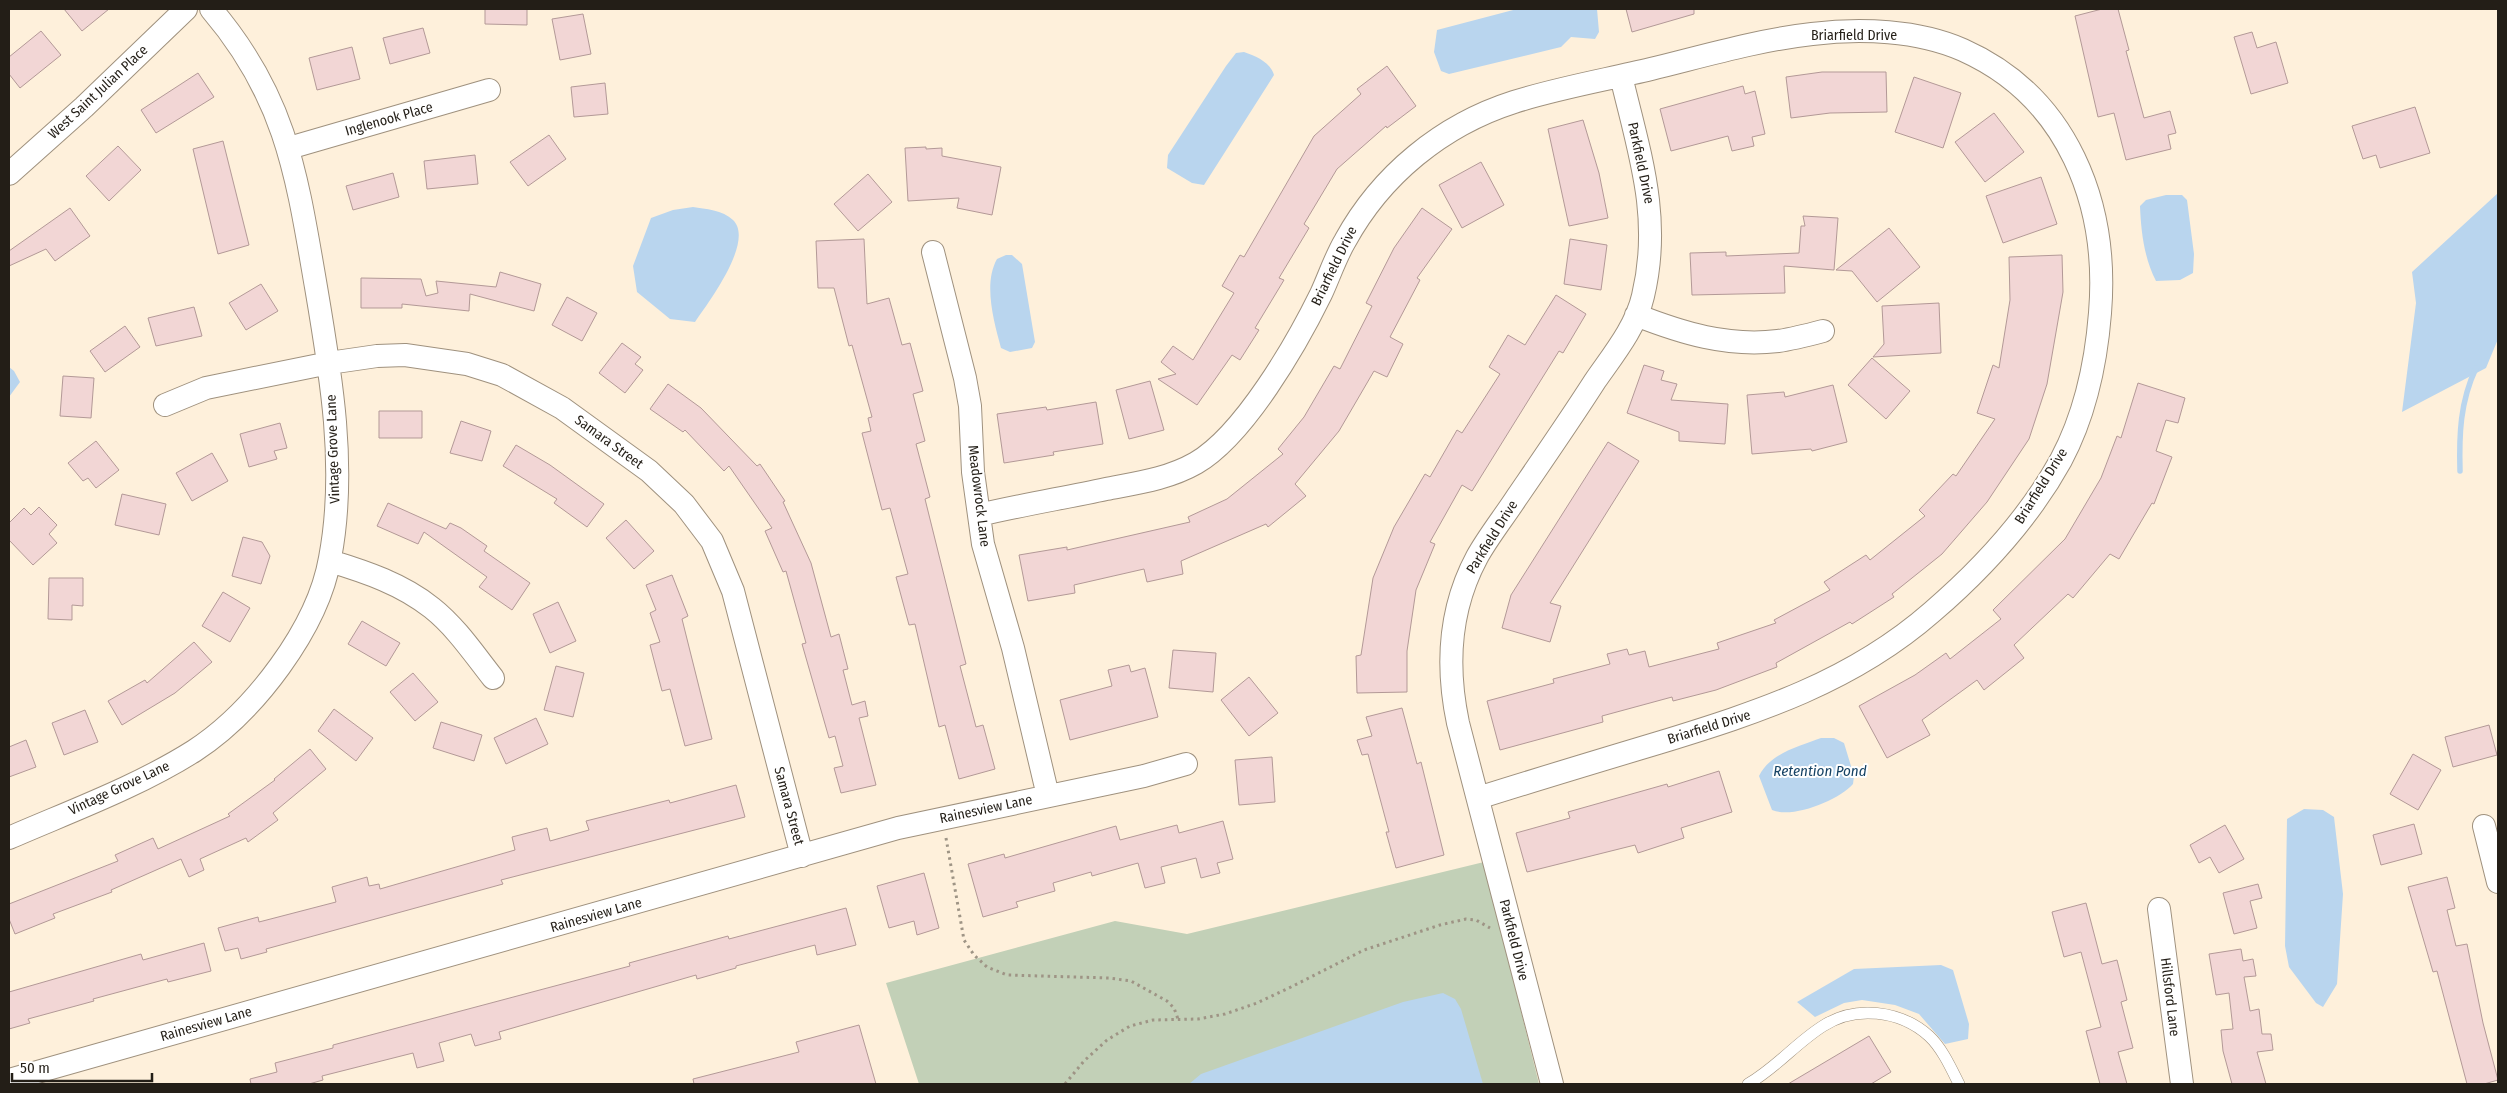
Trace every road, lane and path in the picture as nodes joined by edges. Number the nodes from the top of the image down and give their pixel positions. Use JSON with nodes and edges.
{"nodes":[{"id":1,"x":186,"y":9,"type":"edge"},
{"id":2,"x":211,"y":9,"type":"edge"},
{"id":3,"x":1621,"y":76,"type":"junction"},
{"id":4,"x":489,"y":90,"type":"dead end"},
{"id":5,"x":289,"y":148,"type":"junction"},
{"id":6,"x":9,"y":174,"type":"edge"},
{"id":7,"x":934,"y":252,"type":"dead end"},
{"id":8,"x":1636,"y":315,"type":"junction"},
{"id":9,"x":1823,"y":331,"type":"dead end"},
{"id":10,"x":329,"y":363,"type":"junction"},
{"id":11,"x":165,"y":405,"type":"dead end"},
{"id":12,"x":979,"y":515,"type":"junction"},
{"id":13,"x":330,"y":561,"type":"junction"},
{"id":14,"x":493,"y":678,"type":"dead end"},
{"id":15,"x":1186,"y":764,"type":"dead end"},
{"id":16,"x":1048,"y":796,"type":"junction"},
{"id":17,"x":1478,"y":798,"type":"junction"},
{"id":18,"x":2484,"y":826,"type":"dead end"},
{"id":19,"x":946,"y":837,"type":"dead end"},
{"id":20,"x":9,"y":838,"type":"edge"},
{"id":21,"x":802,"y":856,"type":"junction"},
{"id":22,"x":2498,"y":882,"type":"edge"},
{"id":23,"x":2159,"y":909,"type":"dead end"},
{"id":24,"x":1466,"y":919,"type":"dead end"},
{"id":25,"x":1178,"y":1019,"type":"junction"},
{"id":26,"x":9,"y":1080,"type":"edge"},
{"id":27,"x":1065,"y":1084,"type":"edge"},
{"id":28,"x":1552,"y":1084,"type":"edge"},
{"id":29,"x":1748,"y":1084,"type":"edge"},
{"id":30,"x":1959,"y":1084,"type":"edge"},
{"id":31,"x":2182,"y":1084,"type":"edge"}],
"edges":[{"from":1,"to":6,"type":"street","name":"West Saint Julian Place"},
{"from":2,"to":5,"type":"street","name":"Vintage Grove Lane"},
{"from":3,"to":8,"type":"street","name":"Parkfield Drive"},
{"from":3,"to":12,"type":"street","name":"Briarfield Drive"},
{"from":3,"to":17,"type":"street","name":"Briarfield Drive"},
{"from":4,"to":5,"type":"street","name":"Inglenook Place"},
{"from":5,"to":10,"type":"street","name":"Vintage Grove Lane"},
{"from":7,"to":12,"type":"street","name":"Meadowrock Lane"},
{"from":8,"to":9,"type":"street"},
{"from":8,"to":17,"type":"street","name":"Parkfield Drive"},
{"from":10,"to":11,"type":"street","name":"Samara Street"},
{"from":10,"to":13,"type":"street","name":"Vintage Grove Lane"},
{"from":10,"to":21,"type":"street","name":"Samara Street"},
{"from":12,"to":16,"type":"street","name":"Meadowrock Lane"},
{"from":13,"to":14,"type":"street"},
{"from":13,"to":20,"type":"street","name":"Vintage Grove Lane"},
{"from":15,"to":16,"type":"street","name":"Rainesview Lane"},
{"from":16,"to":21,"type":"street","name":"Rainesview Lane"},
{"from":17,"to":28,"type":"street","name":"Parkfield Drive"},
{"from":18,"to":22,"type":"street"},
{"from":19,"to":25,"type":"path"},
{"from":21,"to":26,"type":"street","name":"Rainesview Lane"},
{"from":23,"to":31,"type":"street","name":"Hillsford Lane"},
{"from":24,"to":25,"type":"path"},
{"from":25,"to":27,"type":"path"},
{"from":29,"to":30,"type":"lane"}]}
